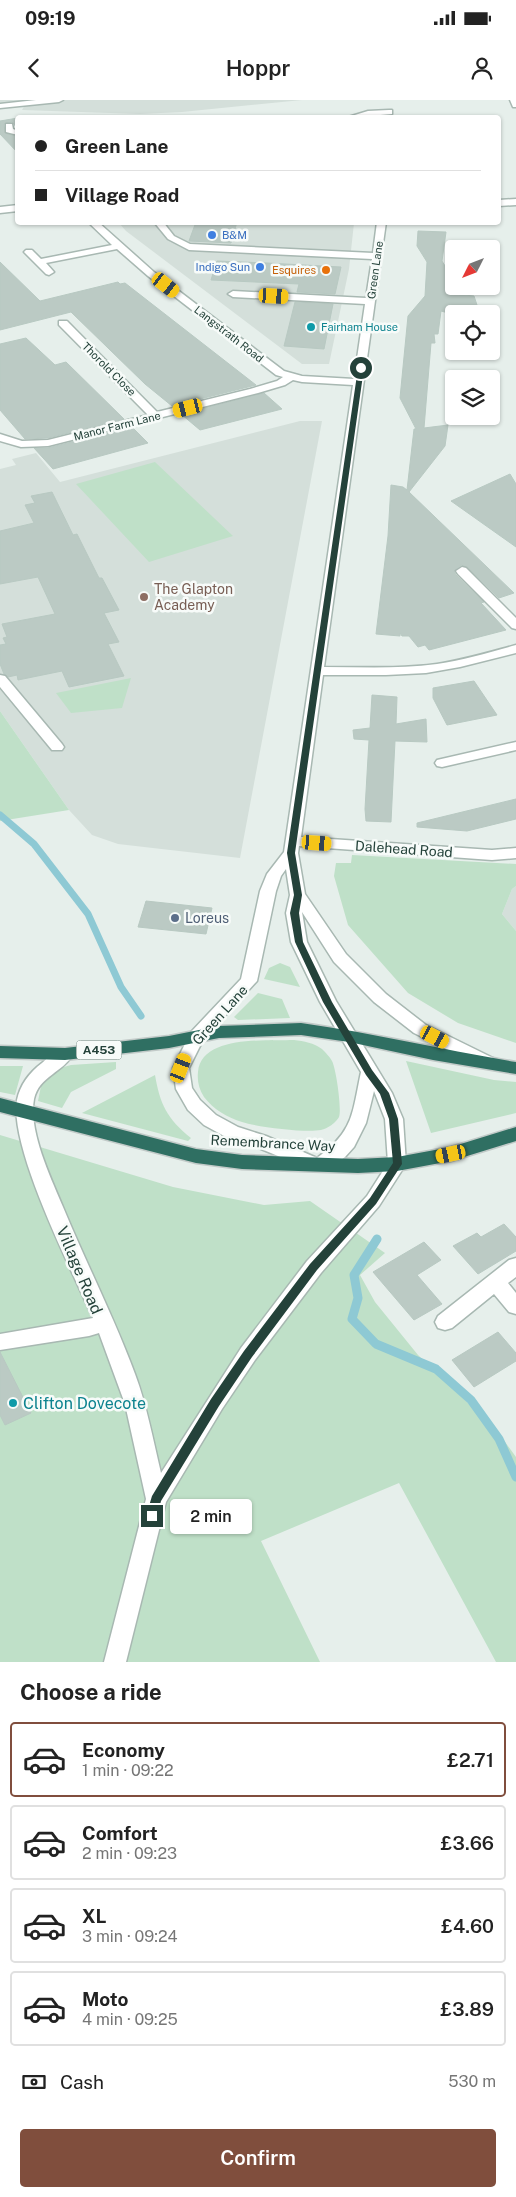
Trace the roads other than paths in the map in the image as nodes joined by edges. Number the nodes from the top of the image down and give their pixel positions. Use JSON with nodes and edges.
{"nodes":[{"id":1,"x":59,"y":100,"type":"edge"},
{"id":2,"x":384,"y":100,"type":"edge"},
{"id":3,"x":514,"y":100,"type":"edge"},
{"id":4,"x":516,"y":105,"type":"edge"},
{"id":5,"x":0,"y":106,"type":"edge"},
{"id":6,"x":360,"y":115,"type":"edge"},
{"id":7,"x":389,"y":115,"type":"edge"},
{"id":8,"x":501,"y":202,"type":"edge"},
{"id":9,"x":516,"y":202,"type":"edge"},
{"id":10,"x":1,"y":207,"type":"edge"},
{"id":11,"x":15,"y":208,"type":"edge"},
{"id":12,"x":95,"y":225,"type":"edge"},
{"id":13,"x":160,"y":225,"type":"edge"},
{"id":14,"x":382,"y":225,"type":"edge"},
{"id":15,"x":119,"y":246,"type":"junction"},
{"id":16,"x":29,"y":252,"type":"dead end"},
{"id":17,"x":377,"y":256,"type":"junction"},
{"id":18,"x":39,"y":262,"type":"junction"},
{"id":19,"x":49,"y":272,"type":"dead end"},
{"id":20,"x":233,"y":294,"type":"dead end"},
{"id":21,"x":254,"y":295,"type":"junction"},
{"id":22,"x":370,"y":301,"type":"junction"},
{"id":23,"x":251,"y":307,"type":"dead end"},
{"id":24,"x":63,"y":323,"type":"dead end"},
{"id":25,"x":290,"y":377,"type":"junction"},
{"id":26,"x":360,"y":382,"type":"junction"},
{"id":27,"x":155,"y":416,"type":"junction"},
{"id":28,"x":0,"y":437,"type":"edge"},
{"id":29,"x":462,"y":571,"type":"dead end"},
{"id":30,"x":516,"y":625,"type":"edge"},
{"id":31,"x":516,"y":649,"type":"edge"},
{"id":32,"x":318,"y":671,"type":"junction"},
{"id":33,"x":0,"y":679,"type":"edge"},
{"id":34,"x":516,"y":746,"type":"edge"},
{"id":35,"x":57,"y":747,"type":"dead end"},
{"id":36,"x":442,"y":763,"type":"dead end"},
{"id":37,"x":292,"y":847,"type":"junction"},
{"id":38,"x":516,"y":853,"type":"edge"},
{"id":39,"x":298,"y":895,"type":"junction"},
{"id":40,"x":197,"y":1036,"type":"junction"},
{"id":41,"x":349,"y":1036,"type":"junction"},
{"id":42,"x":0,"y":1052,"type":"edge"},
{"id":43,"x":65,"y":1054,"type":"junction"},
{"id":44,"x":490,"y":1064,"type":"junction"},
{"id":45,"x":516,"y":1068,"type":"edge"},
{"id":46,"x":369,"y":1072,"type":"junction"},
{"id":47,"x":0,"y":1105,"type":"edge"},
{"id":48,"x":24,"y":1110,"type":"junction"},
{"id":49,"x":516,"y":1134,"type":"edge"},
{"id":50,"x":318,"y":1164,"type":"junction"},
{"id":51,"x":397,"y":1164,"type":"junction"},
{"id":52,"x":516,"y":1266,"type":"edge"},
{"id":53,"x":495,"y":1282,"type":"junction"},
{"id":54,"x":516,"y":1306,"type":"edge"},
{"id":55,"x":445,"y":1322,"type":"dead end"},
{"id":56,"x":103,"y":1323,"type":"junction"},
{"id":57,"x":0,"y":1342,"type":"edge"},
{"id":58,"x":156,"y":1499,"type":"junction"},
{"id":59,"x":115,"y":1662,"type":"edge"}],
"edges":[{"from":1,"to":5,"type":"street"},
{"from":2,"to":7,"type":"street"},
{"from":3,"to":4,"type":"street"},
{"from":6,"to":7,"type":"street"},
{"from":8,"to":9,"type":"street"},
{"from":10,"to":11,"type":"street"},
{"from":12,"to":15,"type":"street","name":"Langstrath Road"},
{"from":13,"to":17,"type":"street"},
{"from":14,"to":17,"type":"street","name":"Green Lane"},
{"from":15,"to":18,"type":"street"},
{"from":15,"to":25,"type":"street","name":"Langstrath Road"},
{"from":16,"to":18,"type":"street"},
{"from":17,"to":22,"type":"street","name":"Green Lane"},
{"from":18,"to":19,"type":"street"},
{"from":20,"to":21,"type":"street"},
{"from":21,"to":22,"type":"street"},
{"from":21,"to":23,"type":"street"},
{"from":22,"to":26,"type":"street","name":"Green Lane"},
{"from":24,"to":27,"type":"street","name":"Thorold Close"},
{"from":25,"to":26,"type":"street","name":"Langstrath Road"},
{"from":25,"to":27,"type":"street","name":"Manor Farm Lane"},
{"from":26,"to":32,"type":"street","name":"Green Lane"},
{"from":27,"to":28,"type":"street","name":"Manor Farm Lane"},
{"from":29,"to":30,"type":"street"},
{"from":31,"to":32,"type":"street"},
{"from":32,"to":37,"type":"street","name":"Green Lane"},
{"from":33,"to":35,"type":"street"},
{"from":34,"to":36,"type":"street"},
{"from":37,"to":38,"type":"street","name":"Dalehead Road"},
{"from":37,"to":39,"type":"street","name":"Green Lane"},
{"from":37,"to":40,"type":"street","name":"Green Lane"},
{"from":39,"to":41,"type":"street","name":"Green Lane"},
{"from":39,"to":44,"type":"street","name":"Green Lane"},
{"from":40,"to":41,"type":"highway","number":"A453"},
{"from":40,"to":43,"type":"highway","number":"A453"},
{"from":40,"to":50,"type":"street","name":"Green Lane"},
{"from":41,"to":44,"type":"highway","number":"A453"},
{"from":41,"to":46,"type":"street","name":"Green Lane"},
{"from":42,"to":43,"type":"highway","number":"A453"},
{"from":43,"to":48,"type":"street","name":"Village Road"},
{"from":44,"to":45,"type":"highway","number":"A453"},
{"from":46,"to":50,"type":"street"},
{"from":46,"to":51,"type":"street","name":"Green Lane"},
{"from":47,"to":48,"type":"highway","name":"Remembrance Way"},
{"from":48,"to":50,"type":"highway","name":"Remembrance Way"},
{"from":48,"to":56,"type":"street","name":"Village Road"},
{"from":49,"to":51,"type":"highway","name":"Remembrance Way"},
{"from":50,"to":51,"type":"highway","name":"Remembrance Way"},
{"from":51,"to":58,"type":"street","name":"Village Road"},
{"from":52,"to":53,"type":"street"},
{"from":53,"to":54,"type":"street"},
{"from":53,"to":55,"type":"street"},
{"from":56,"to":57,"type":"street"},
{"from":56,"to":58,"type":"street","name":"Village Road"},
{"from":58,"to":59,"type":"street","name":"Village Road"}]}
